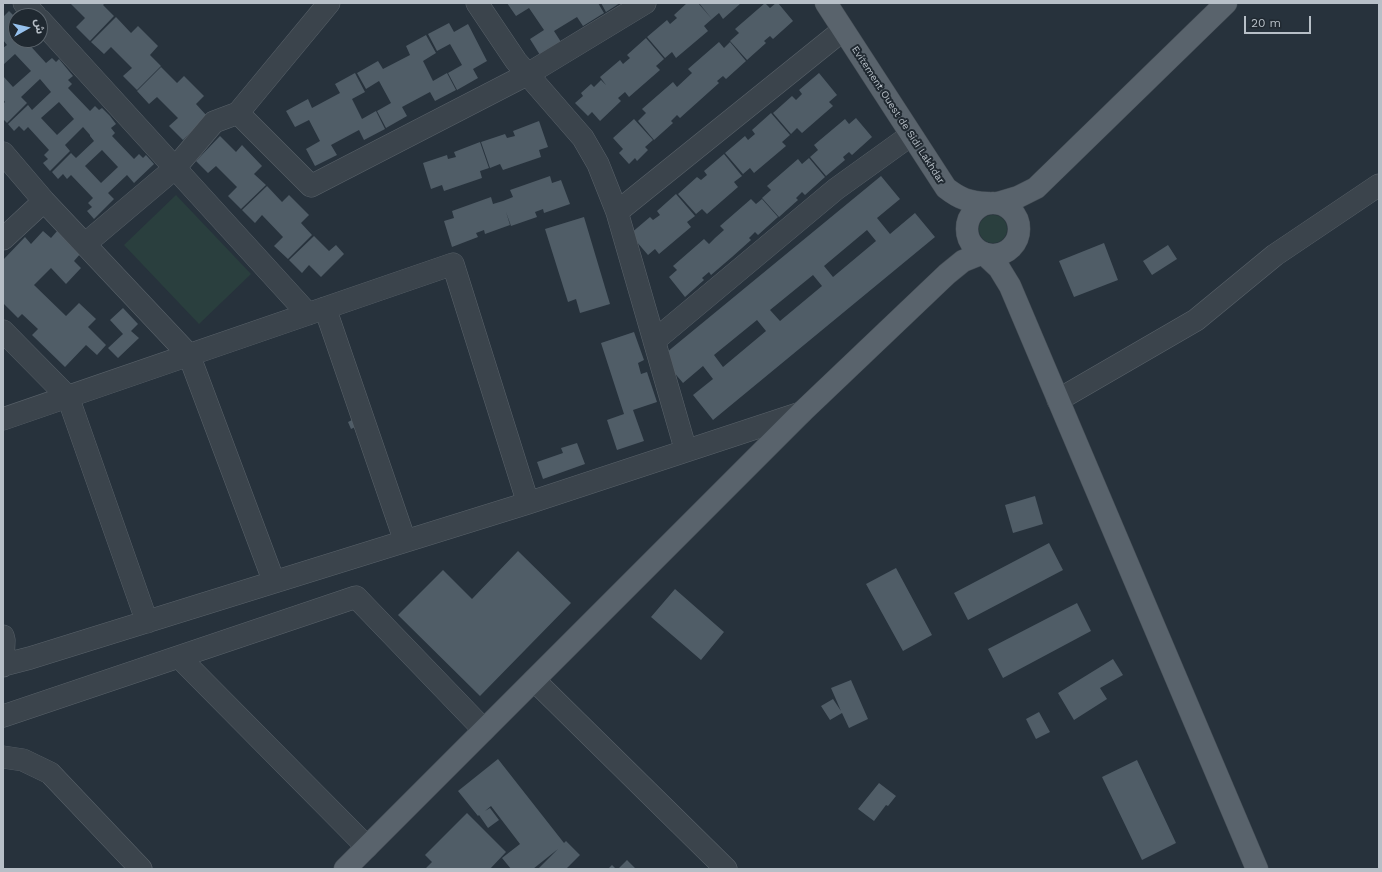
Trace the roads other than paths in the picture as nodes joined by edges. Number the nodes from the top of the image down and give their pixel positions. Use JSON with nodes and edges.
{"nodes":[{"id":1,"x":329,"y":3,"type":"edge"},
{"id":2,"x":477,"y":3,"type":"edge"},
{"id":3,"x":646,"y":3,"type":"edge"},
{"id":4,"x":826,"y":3,"type":"edge"},
{"id":5,"x":1226,"y":3,"type":"edge"},
{"id":6,"x":48,"y":29,"type":"edge"},
{"id":7,"x":843,"y":30,"type":"junction"},
{"id":8,"x":528,"y":74,"type":"junction"},
{"id":9,"x":238,"y":113,"type":"junction"},
{"id":10,"x":911,"y":135,"type":"junction"},
{"id":11,"x":3,"y":153,"type":"edge"},
{"id":12,"x":175,"y":168,"type":"junction"},
{"id":13,"x":1379,"y":185,"type":"edge"},
{"id":14,"x":946,"y":188,"type":"junction"},
{"id":15,"x":1036,"y":188,"type":"junction"},
{"id":16,"x":44,"y":201,"type":"junction"},
{"id":17,"x":993,"y":203,"type":"junction"},
{"id":18,"x":617,"y":212,"type":"junction"},
{"id":19,"x":967,"y":231,"type":"junction"},
{"id":20,"x":1016,"y":236,"type":"junction"},
{"id":21,"x":3,"y":239,"type":"edge"},
{"id":22,"x":85,"y":244,"type":"junction"},
{"id":23,"x":983,"y":253,"type":"junction"},
{"id":24,"x":947,"y":274,"type":"junction"},
{"id":25,"x":1014,"y":297,"type":"junction"},
{"id":26,"x":317,"y":311,"type":"junction"},
{"id":27,"x":3,"y":331,"type":"edge"},
{"id":28,"x":654,"y":341,"type":"junction"},
{"id":29,"x":189,"y":355,"type":"junction"},
{"id":30,"x":68,"y":397,"type":"junction"},
{"id":31,"x":1058,"y":400,"type":"junction"},
{"id":32,"x":801,"y":413,"type":"junction"},
{"id":33,"x":3,"y":419,"type":"edge"},
{"id":34,"x":686,"y":451,"type":"junction"},
{"id":35,"x":528,"y":503,"type":"junction"},
{"id":36,"x":405,"y":542,"type":"junction"},
{"id":37,"x":274,"y":582,"type":"junction"},
{"id":38,"x":147,"y":622,"type":"junction"},
{"id":39,"x":3,"y":636,"type":"edge"},
{"id":40,"x":179,"y":657,"type":"junction"},
{"id":41,"x":3,"y":665,"type":"edge"},
{"id":42,"x":534,"y":680,"type":"junction"},
{"id":43,"x":3,"y":716,"type":"edge"},
{"id":44,"x":484,"y":730,"type":"junction"},
{"id":45,"x":3,"y":757,"type":"edge"},
{"id":46,"x":367,"y":847,"type":"junction"},
{"id":47,"x":140,"y":869,"type":"edge"},
{"id":48,"x":345,"y":869,"type":"edge"},
{"id":49,"x":726,"y":869,"type":"edge"},
{"id":50,"x":1257,"y":869,"type":"edge"}],
"edges":[{"from":1,"to":9,"type":"street"},
{"from":2,"to":8,"type":"street"},
{"from":3,"to":8,"type":"street"},
{"from":4,"to":7,"type":"main road","name":"Evitement Ouest de Sidi Lakhdar"},
{"from":5,"to":15,"type":"main road"},
{"from":6,"to":12,"type":"street"},
{"from":7,"to":10,"type":"main road","name":"Evitement Ouest de Sidi Lakhdar"},
{"from":7,"to":18,"type":"street"},
{"from":8,"to":9,"type":"street"},
{"from":8,"to":18,"type":"street"},
{"from":9,"to":12,"type":"street"},
{"from":10,"to":14,"type":"main road","name":"Evitement Ouest de Sidi Lakhdar"},
{"from":10,"to":28,"type":"street"},
{"from":11,"to":16,"type":"street"},
{"from":12,"to":22,"type":"street"},
{"from":12,"to":26,"type":"street"},
{"from":13,"to":31,"type":"street"},
{"from":14,"to":17,"type":"main road","name":"Evitement Ouest de Sidi Lakhdar"},
{"from":14,"to":19,"type":"main road"},
{"from":15,"to":17,"type":"main road"},
{"from":15,"to":20,"type":"main road"},
{"from":16,"to":21,"type":"street"},
{"from":16,"to":22,"type":"street"},
{"from":17,"to":19,"type":"main road"},
{"from":17,"to":20,"type":"main road"},
{"from":18,"to":28,"type":"street"},
{"from":19,"to":23,"type":"main road"},
{"from":19,"to":24,"type":"main road"},
{"from":20,"to":23,"type":"main road"},
{"from":20,"to":25,"type":"main road"},
{"from":22,"to":29,"type":"street"},
{"from":23,"to":24,"type":"main road"},
{"from":23,"to":25,"type":"main road"},
{"from":24,"to":32,"type":"main road"},
{"from":25,"to":31,"type":"main road"},
{"from":26,"to":29,"type":"street"},
{"from":26,"to":35,"type":"street"},
{"from":26,"to":36,"type":"street"},
{"from":27,"to":30,"type":"street"},
{"from":28,"to":34,"type":"street"},
{"from":29,"to":30,"type":"street"},
{"from":29,"to":37,"type":"street"},
{"from":30,"to":33,"type":"street"},
{"from":30,"to":38,"type":"street"},
{"from":31,"to":50,"type":"main road"},
{"from":32,"to":34,"type":"street"},
{"from":32,"to":42,"type":"main road"},
{"from":34,"to":35,"type":"street"},
{"from":35,"to":36,"type":"street"},
{"from":36,"to":37,"type":"street"},
{"from":37,"to":38,"type":"street"},
{"from":38,"to":41,"type":"street"},
{"from":39,"to":41,"type":"street"},
{"from":40,"to":43,"type":"street"},
{"from":40,"to":44,"type":"street"},
{"from":40,"to":46,"type":"street"},
{"from":42,"to":44,"type":"main road"},
{"from":42,"to":49,"type":"street"},
{"from":44,"to":46,"type":"main road"},
{"from":45,"to":47,"type":"street"},
{"from":46,"to":48,"type":"main road"}]}
